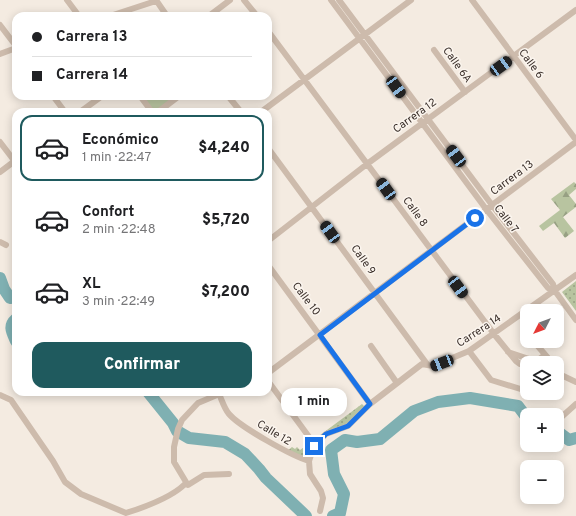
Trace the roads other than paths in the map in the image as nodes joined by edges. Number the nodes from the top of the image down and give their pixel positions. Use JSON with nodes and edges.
{"nodes":[{"id":1,"x":67,"y":0,"type":"edge"},
{"id":2,"x":156,"y":0,"type":"edge"},
{"id":3,"x":230,"y":0,"type":"edge"},
{"id":4,"x":244,"y":0,"type":"edge"},
{"id":5,"x":331,"y":0,"type":"edge"},
{"id":6,"x":340,"y":0,"type":"edge"},
{"id":7,"x":411,"y":0,"type":"edge"},
{"id":8,"x":472,"y":0,"type":"edge"},
{"id":9,"x":576,"y":10,"type":"edge"},
{"id":10,"x":76,"y":12,"type":"edge"},
{"id":11,"x":122,"y":12,"type":"edge"},
{"id":12,"x":164,"y":12,"type":"edge"},
{"id":13,"x":214,"y":12,"type":"edge"},
{"id":14,"x":253,"y":12,"type":"edge"},
{"id":15,"x":0,"y":25,"type":"edge"},
{"id":16,"x":365,"y":34,"type":"junction"},
{"id":17,"x":272,"y":36,"type":"edge"},
{"id":18,"x":360,"y":39,"type":"junction"},
{"id":19,"x":12,"y":42,"type":"edge"},
{"id":20,"x":12,"y":49,"type":"edge"},
{"id":21,"x":434,"y":50,"type":"dead end"},
{"id":22,"x":0,"y":54,"type":"edge"},
{"id":23,"x":513,"y":57,"type":"junction"},
{"id":24,"x":305,"y":79,"type":"junction"},
{"id":25,"x":464,"y":92,"type":"junction"},
{"id":26,"x":96,"y":100,"type":"edge"},
{"id":27,"x":174,"y":100,"type":"edge"},
{"id":28,"x":231,"y":100,"type":"edge"},
{"id":29,"x":86,"y":108,"type":"edge"},
{"id":30,"x":163,"y":108,"type":"edge"},
{"id":31,"x":238,"y":108,"type":"edge"},
{"id":32,"x":266,"y":108,"type":"edge"},
{"id":33,"x":425,"y":121,"type":"junction"},
{"id":34,"x":576,"y":141,"type":"edge"},
{"id":35,"x":0,"y":142,"type":"edge"},
{"id":36,"x":272,"y":153,"type":"edge"},
{"id":37,"x":12,"y":156,"type":"edge"},
{"id":38,"x":12,"y":164,"type":"edge"},
{"id":39,"x":367,"y":164,"type":"junction"},
{"id":40,"x":0,"y":172,"type":"edge"},
{"id":41,"x":492,"y":205,"type":"junction"},
{"id":42,"x":312,"y":207,"type":"junction"},
{"id":43,"x":486,"y":209,"type":"junction"},
{"id":44,"x":272,"y":238,"type":"edge"},
{"id":45,"x":0,"y":242,"type":"edge"},
{"id":46,"x":6,"y":245,"type":"dead end"},
{"id":47,"x":432,"y":251,"type":"junction"},
{"id":48,"x":272,"y":270,"type":"edge"},
{"id":49,"x":576,"y":275,"type":"edge"},
{"id":50,"x":555,"y":291,"type":"junction"},
{"id":51,"x":375,"y":294,"type":"junction"},
{"id":52,"x":576,"y":320,"type":"edge"},
{"id":53,"x":494,"y":334,"type":"junction"},
{"id":54,"x":320,"y":335,"type":"junction"},
{"id":55,"x":371,"y":346,"type":"dead end"},
{"id":56,"x":539,"y":348,"type":"edge"},
{"id":57,"x":469,"y":352,"type":"junction"},
{"id":58,"x":508,"y":352,"type":"junction"},
{"id":59,"x":427,"y":364,"type":"junction"},
{"id":60,"x":520,"y":364,"type":"edge"},
{"id":61,"x":272,"y":370,"type":"edge"},
{"id":62,"x":564,"y":376,"type":"edge"},
{"id":63,"x":576,"y":382,"type":"edge"},
{"id":64,"x":397,"y":383,"type":"junction"},
{"id":65,"x":272,"y":387,"type":"edge"},
{"id":66,"x":520,"y":390,"type":"edge"},
{"id":67,"x":0,"y":396,"type":"edge"},
{"id":68,"x":213,"y":396,"type":"edge"},
{"id":69,"x":221,"y":396,"type":"edge"},
{"id":70,"x":370,"y":404,"type":"junction"},
{"id":71,"x":576,"y":404,"type":"edge"},
{"id":72,"x":564,"y":415,"type":"edge"},
{"id":73,"x":314,"y":446,"type":"junction"},
{"id":74,"x":309,"y":461,"type":"junction"},
{"id":75,"x":229,"y":474,"type":"dead end"},
{"id":76,"x":185,"y":484,"type":"junction"},
{"id":77,"x":320,"y":511,"type":"dead end"},
{"id":78,"x":126,"y":514,"type":"edge"}],
"edges":[{"from":1,"to":10,"type":"street"},
{"from":2,"to":11,"type":"street"},
{"from":2,"to":12,"type":"street"},
{"from":3,"to":13,"type":"street"},
{"from":4,"to":14,"type":"street"},
{"from":5,"to":18,"type":"street","name":"Calle 7"},
{"from":6,"to":16,"type":"street","name":"Calle 7"},
{"from":7,"to":16,"type":"street"},
{"from":8,"to":23,"type":"street","name":"Calle 6"},
{"from":9,"to":23,"type":"street","name":"Carrera 12"},
{"from":15,"to":19,"type":"street"},
{"from":16,"to":18,"type":"street"},
{"from":16,"to":33,"type":"street","name":"Calle 7"},
{"from":17,"to":24,"type":"street","name":"Calle 8"},
{"from":18,"to":24,"type":"street"},
{"from":18,"to":33,"type":"street","name":"Calle 7"},
{"from":20,"to":22,"type":"street"},
{"from":21,"to":25,"type":"street","name":"Calle 6A"},
{"from":23,"to":25,"type":"street","name":"Carrera 12"},
{"from":23,"to":34,"type":"street","name":"Calle 6"},
{"from":24,"to":32,"type":"street"},
{"from":24,"to":39,"type":"street","name":"Calle 8"},
{"from":25,"to":33,"type":"street","name":"Carrera 12"},
{"from":26,"to":29,"type":"street"},
{"from":27,"to":30,"type":"street"},
{"from":28,"to":31,"type":"street"},
{"from":33,"to":39,"type":"street","name":"Carrera 12"},
{"from":33,"to":41,"type":"street","name":"Calle 7"},
{"from":33,"to":43,"type":"street","name":"Calle 7"},
{"from":34,"to":41,"type":"street","name":"Carrera 13"},
{"from":35,"to":37,"type":"street"},
{"from":36,"to":42,"type":"street","name":"Calle 9"},
{"from":38,"to":40,"type":"street"},
{"from":39,"to":42,"type":"street","name":"Carrera 12"},
{"from":39,"to":47,"type":"street","name":"Calle 8"},
{"from":41,"to":43,"type":"street","name":"Carrera 13"},
{"from":41,"to":50,"type":"street","name":"Calle 7"},
{"from":42,"to":44,"type":"street","name":"Carrera 12"},
{"from":42,"to":51,"type":"street","name":"Calle 9"},
{"from":43,"to":47,"type":"street","name":"Carrera 13"},
{"from":43,"to":50,"type":"street","name":"Calle 7"},
{"from":45,"to":46,"type":"street"},
{"from":47,"to":51,"type":"street","name":"Carrera 13"},
{"from":47,"to":53,"type":"street","name":"Calle 8"},
{"from":48,"to":54,"type":"street","name":"Calle 10"},
{"from":49,"to":50,"type":"street","name":"Carrera 14"},
{"from":50,"to":52,"type":"street","name":"Calle 7"},
{"from":50,"to":53,"type":"street","name":"Carrera 14"},
{"from":51,"to":54,"type":"street","name":"Carrera 13"},
{"from":51,"to":59,"type":"street","name":"Calle 9"},
{"from":53,"to":57,"type":"street","name":"Carrera 14"},
{"from":53,"to":58,"type":"street","name":"Calle 8"},
{"from":54,"to":61,"type":"street","name":"Carrera 13"},
{"from":54,"to":70,"type":"street","name":"Calle 10"},
{"from":55,"to":64,"type":"street"},
{"from":56,"to":58,"type":"street"},
{"from":57,"to":59,"type":"street","name":"Carrera 14"},
{"from":57,"to":66,"type":"street"},
{"from":58,"to":60,"type":"street","name":"Calle 8"},
{"from":59,"to":64,"type":"street","name":"Carrera 14"},
{"from":62,"to":63,"type":"street"},
{"from":64,"to":70,"type":"street","name":"Carrera 14"},
{"from":65,"to":73,"type":"street"},
{"from":67,"to":78,"type":"street"},
{"from":68,"to":76,"type":"street"},
{"from":69,"to":74,"type":"street","name":"Calle 12"},
{"from":70,"to":73,"type":"street","name":"Carrera 14"},
{"from":71,"to":72,"type":"street"},
{"from":73,"to":74,"type":"street"},
{"from":74,"to":77,"type":"street"},
{"from":75,"to":76,"type":"street"},
{"from":76,"to":78,"type":"street"}]}
